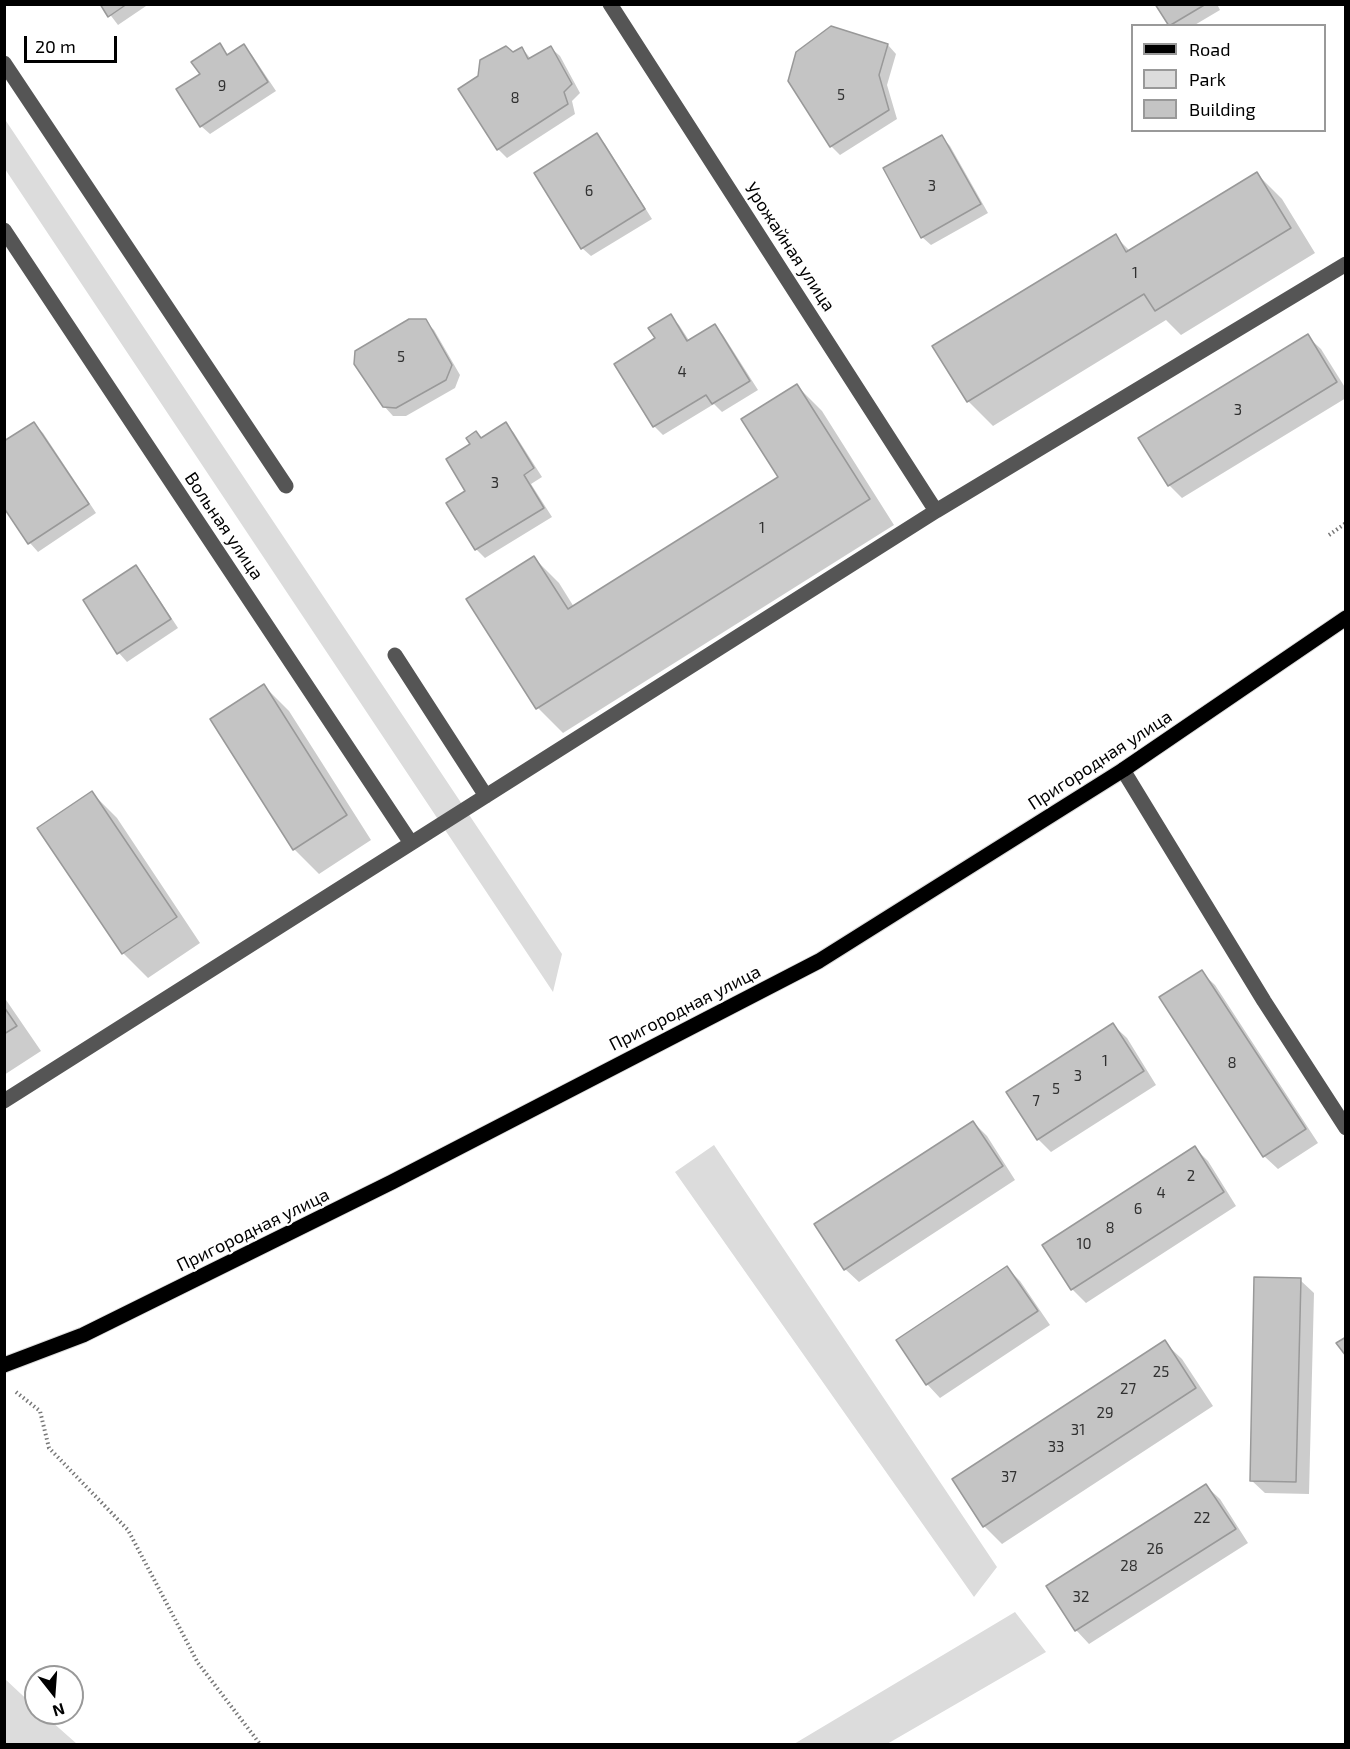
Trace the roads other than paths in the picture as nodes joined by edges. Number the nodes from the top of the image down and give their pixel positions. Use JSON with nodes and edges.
{"nodes":[{"id":1,"x":610,"y":4,"type":"edge"},
{"id":2,"x":4,"y":63,"type":"edge"},
{"id":3,"x":4,"y":230,"type":"edge"},
{"id":4,"x":1346,"y":264,"type":"edge"},
{"id":5,"x":286,"y":486,"type":"dead end"},
{"id":6,"x":936,"y":511,"type":"junction"},
{"id":7,"x":1346,"y":618,"type":"edge"},
{"id":8,"x":395,"y":655,"type":"dead end"},
{"id":9,"x":1123,"y":770,"type":"junction"},
{"id":10,"x":486,"y":796,"type":"junction"},
{"id":11,"x":411,"y":843,"type":"junction"},
{"id":12,"x":4,"y":1101,"type":"edge"},
{"id":13,"x":1346,"y":1128,"type":"edge"},
{"id":14,"x":4,"y":1365,"type":"edge"}],
"edges":[{"from":1,"to":6,"type":"street","name":"Урожайная улица"},
{"from":2,"to":5,"type":"street"},
{"from":3,"to":11,"type":"street","name":"Вольная улица"},
{"from":4,"to":6,"type":"street"},
{"from":6,"to":10,"type":"street"},
{"from":7,"to":9,"type":"main road","name":"Пригородная улица"},
{"from":8,"to":10,"type":"street"},
{"from":9,"to":13,"type":"street"},
{"from":9,"to":14,"type":"main road","name":"Пригородная улица"},
{"from":10,"to":11,"type":"street"},
{"from":11,"to":12,"type":"street"}]}
